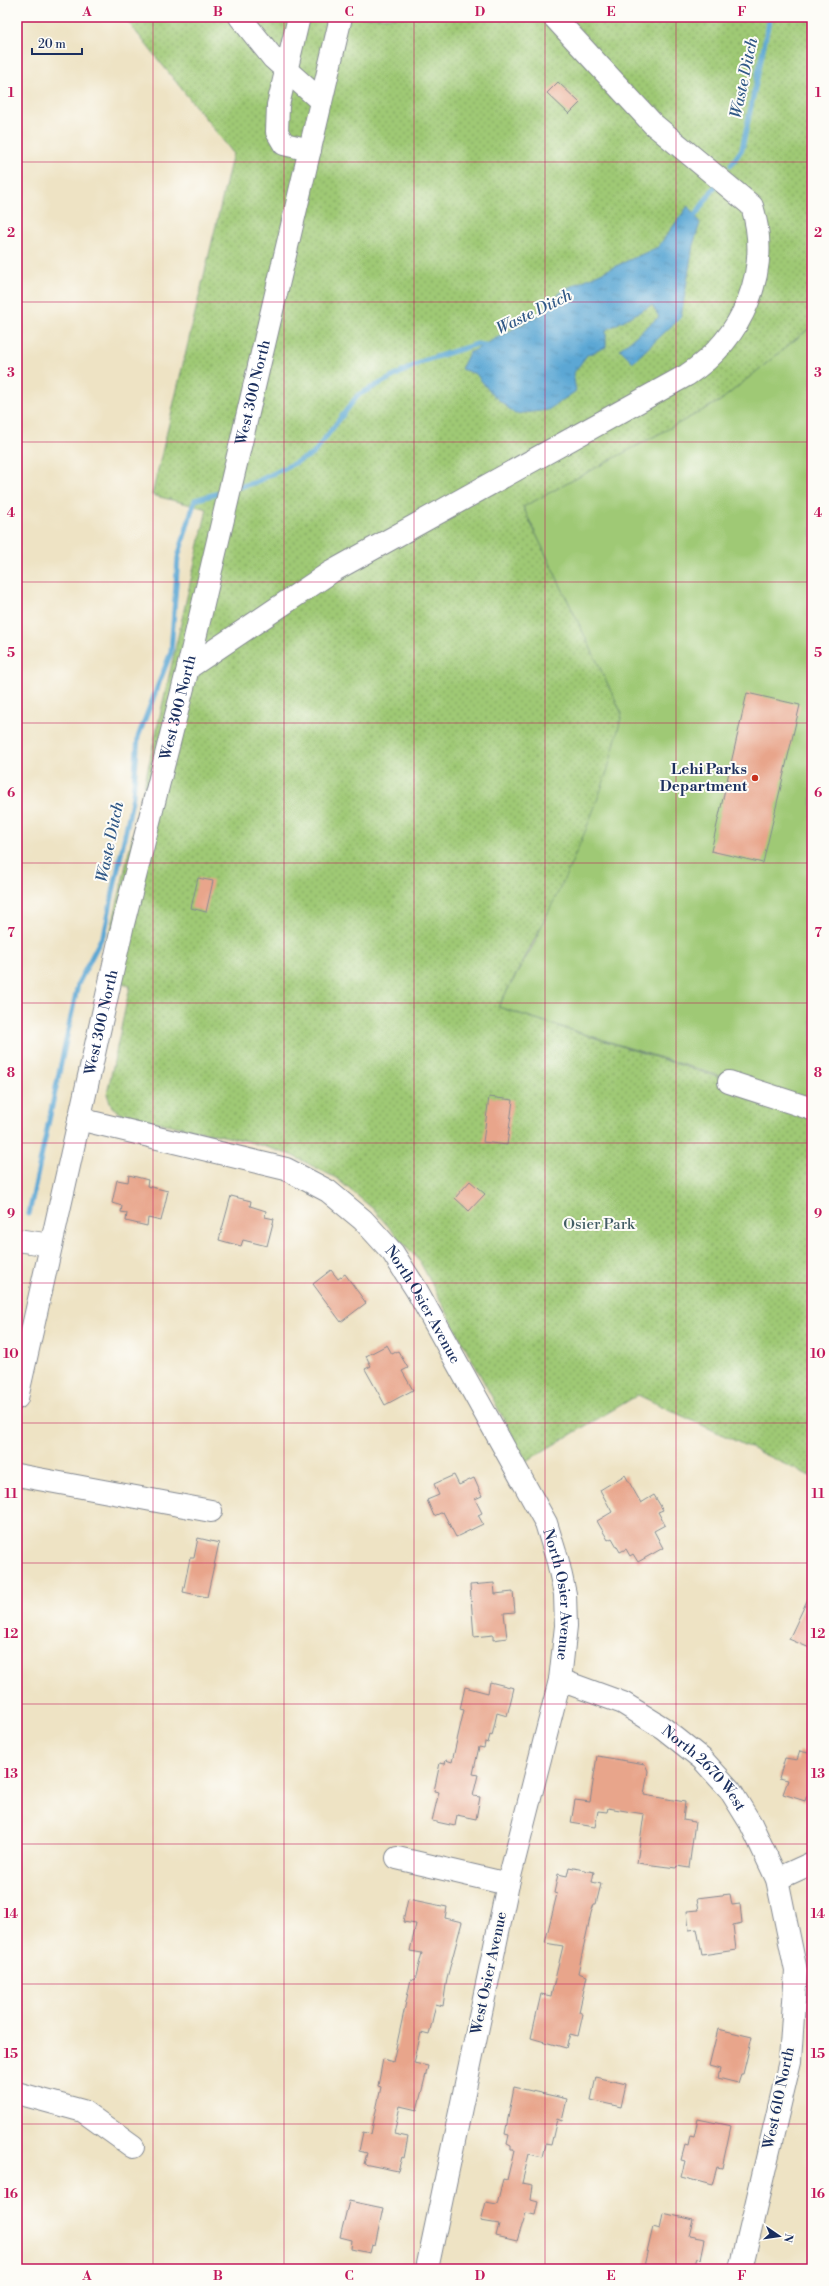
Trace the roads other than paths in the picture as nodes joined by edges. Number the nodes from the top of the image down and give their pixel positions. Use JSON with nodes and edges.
{"nodes":[{"id":1,"x":240,"y":17,"type":"edge"},
{"id":2,"x":299,"y":17,"type":"edge"},
{"id":3,"x":341,"y":17,"type":"edge"},
{"id":4,"x":554,"y":17,"type":"edge"},
{"id":5,"x":286,"y":70,"type":"junction"},
{"id":6,"x":321,"y":101,"type":"junction"},
{"id":7,"x":310,"y":150,"type":"junction"},
{"id":8,"x":188,"y":668,"type":"junction"},
{"id":9,"x":729,"y":1082,"type":"dead end"},
{"id":10,"x":812,"y":1109,"type":"edge"},
{"id":11,"x":79,"y":1120,"type":"junction"},
{"id":12,"x":17,"y":1240,"type":"edge"},
{"id":13,"x":51,"y":1245,"type":"junction"},
{"id":14,"x":17,"y":1398,"type":"edge"},
{"id":15,"x":17,"y":1475,"type":"edge"},
{"id":16,"x":211,"y":1511,"type":"dead end"},
{"id":17,"x":560,"y":1680,"type":"junction"},
{"id":18,"x":397,"y":1858,"type":"dead end"},
{"id":19,"x":812,"y":1863,"type":"edge"},
{"id":20,"x":777,"y":1878,"type":"junction"},
{"id":21,"x":508,"y":1884,"type":"junction"},
{"id":22,"x":17,"y":2093,"type":"edge"},
{"id":23,"x":133,"y":2147,"type":"dead end"},
{"id":24,"x":427,"y":2269,"type":"edge"},
{"id":25,"x":741,"y":2269,"type":"edge"}],
"edges":[{"from":1,"to":5,"type":"street"},
{"from":2,"to":5,"type":"street"},
{"from":3,"to":6,"type":"street","name":"West 300 North"},
{"from":4,"to":8,"type":"street"},
{"from":5,"to":6,"type":"street"},
{"from":5,"to":7,"type":"street"},
{"from":6,"to":7,"type":"street","name":"West 300 North"},
{"from":7,"to":8,"type":"street","name":"West 300 North"},
{"from":8,"to":11,"type":"street","name":"West 300 North"},
{"from":9,"to":10,"type":"street"},
{"from":11,"to":13,"type":"street","name":"West 300 North"},
{"from":11,"to":17,"type":"street","name":"North Osier Avenue"},
{"from":12,"to":13,"type":"street"},
{"from":13,"to":14,"type":"street","name":"West 300 North"},
{"from":15,"to":16,"type":"street"},
{"from":17,"to":20,"type":"street","name":"North 2670 West"},
{"from":17,"to":21,"type":"street","name":"West Osier Avenue"},
{"from":18,"to":21,"type":"street"},
{"from":19,"to":20,"type":"street"},
{"from":20,"to":25,"type":"street","name":"West 610 North"},
{"from":21,"to":24,"type":"street","name":"West Osier Avenue"},
{"from":22,"to":23,"type":"street"}]}
